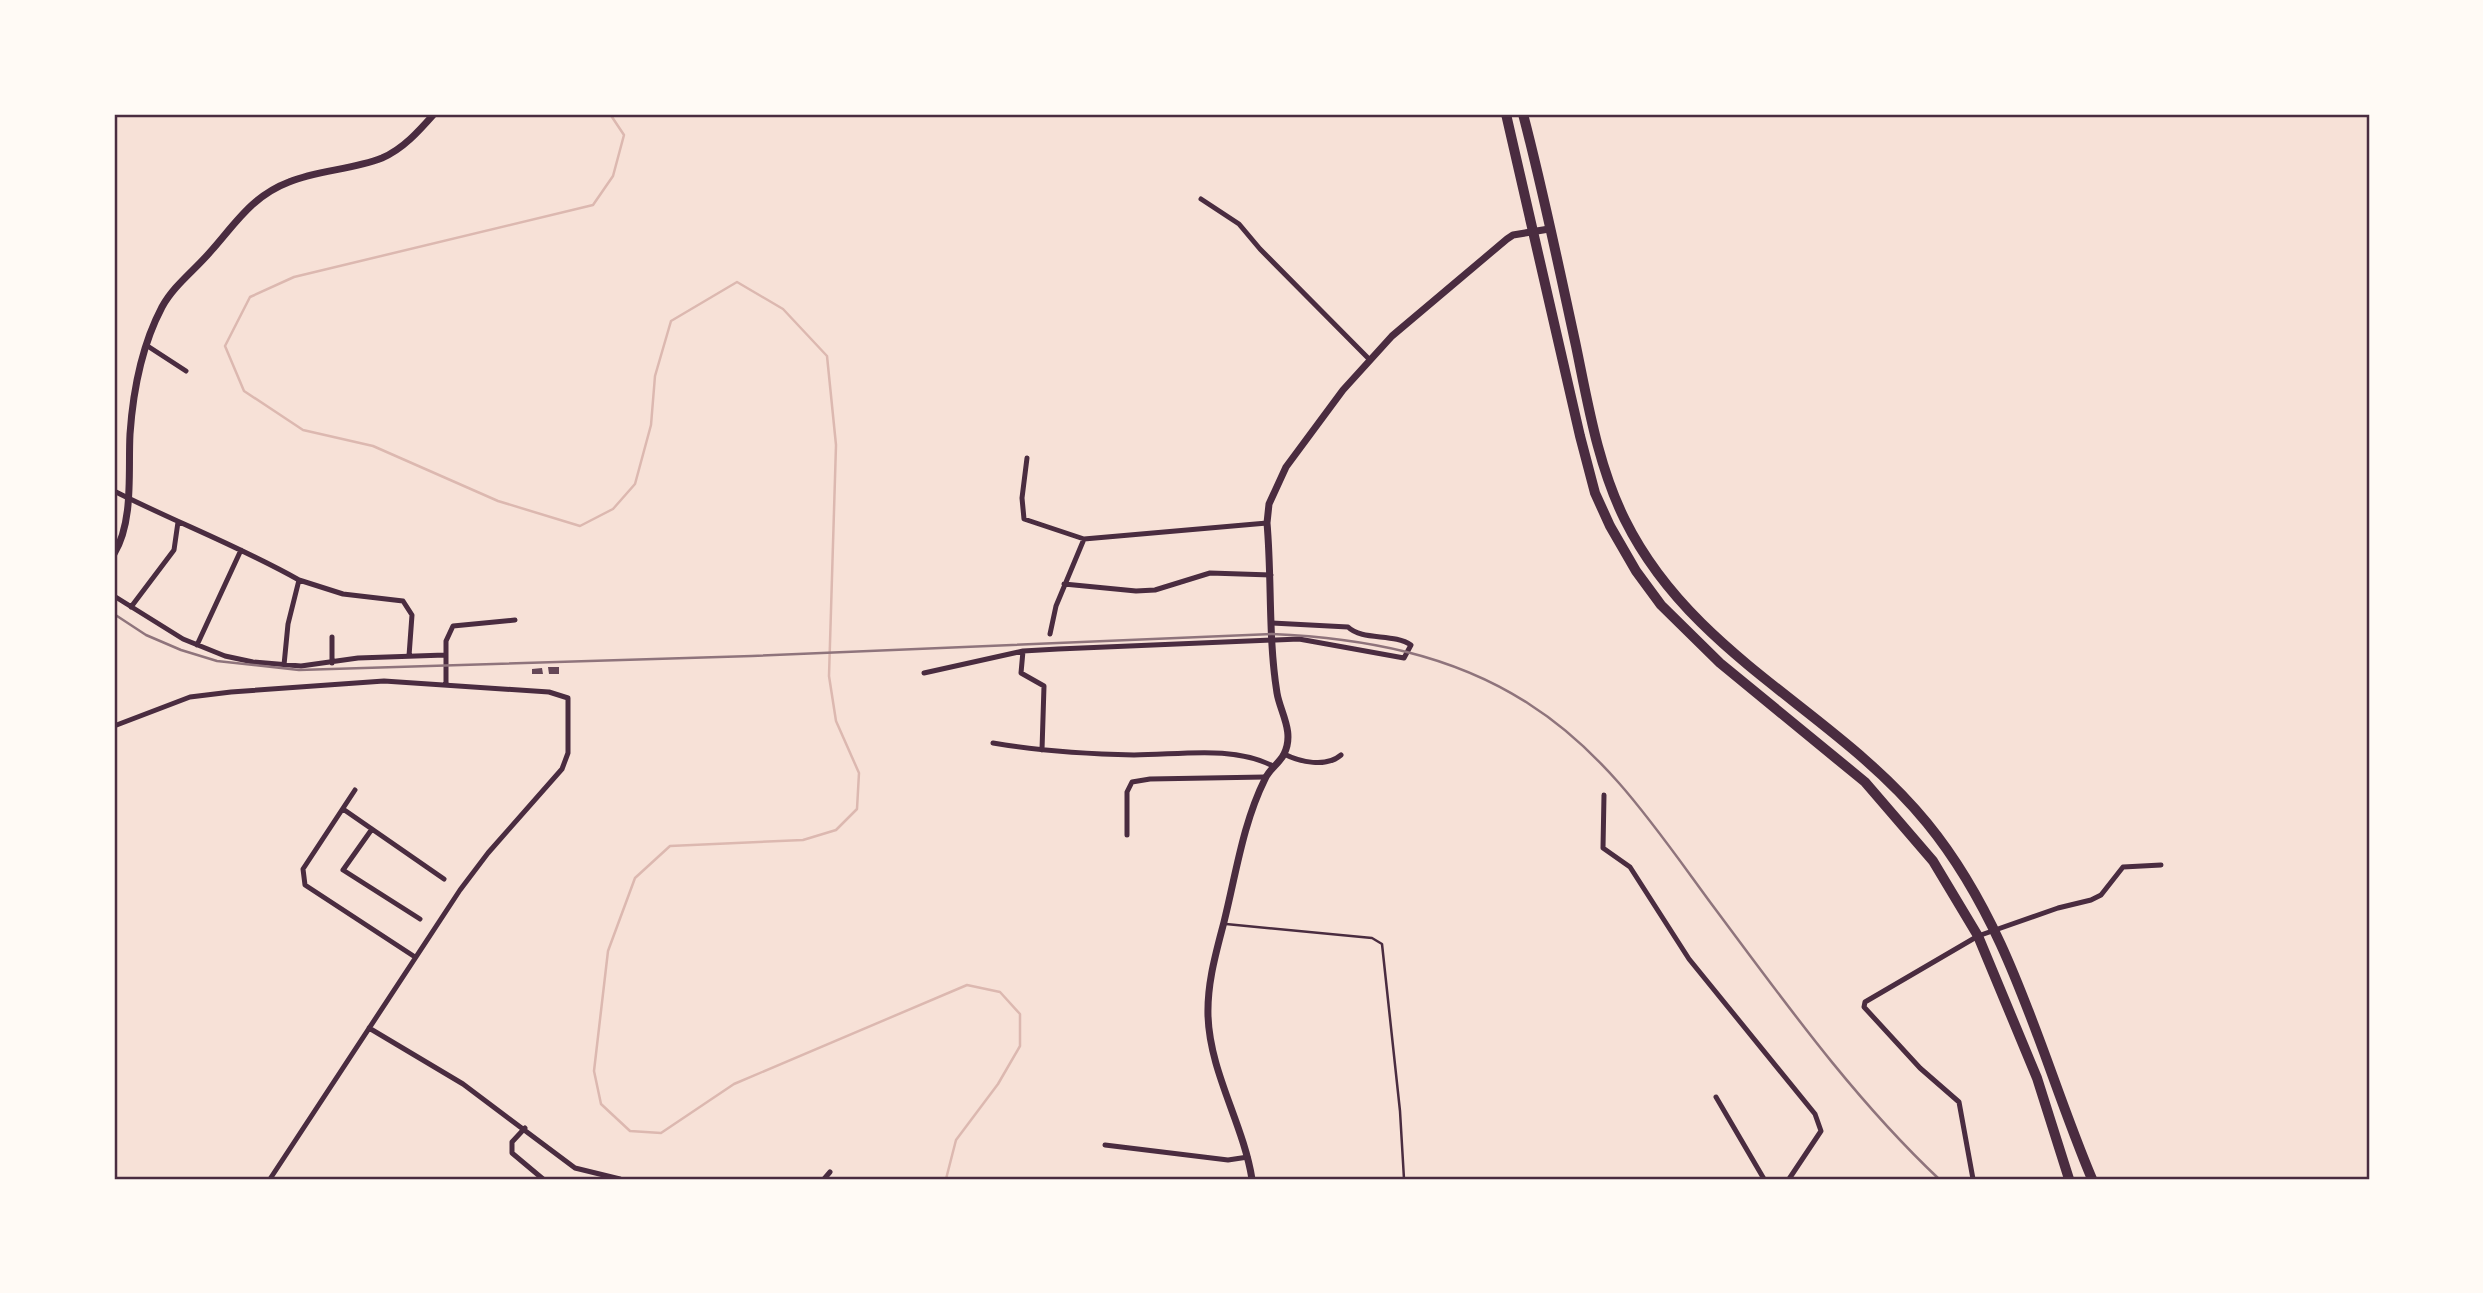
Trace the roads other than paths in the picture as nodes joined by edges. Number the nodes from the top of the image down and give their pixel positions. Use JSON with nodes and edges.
{"nodes":[{"id":1,"x":433,"y":114,"type":"edge"},
{"id":2,"x":1506,"y":114,"type":"edge"},
{"id":3,"x":1523,"y":114,"type":"edge"},
{"id":4,"x":1201,"y":199,"type":"dead end"},
{"id":5,"x":1549,"y":229,"type":"junction"},
{"id":6,"x":1531,"y":231,"type":"junction"},
{"id":7,"x":146,"y":345,"type":"junction"},
{"id":8,"x":1369,"y":359,"type":"junction"},
{"id":9,"x":186,"y":371,"type":"dead end"},
{"id":10,"x":1027,"y":458,"type":"dead end"},
{"id":11,"x":114,"y":491,"type":"edge"},
{"id":12,"x":127,"y":498,"type":"junction"},
{"id":13,"x":178,"y":522,"type":"junction"},
{"id":14,"x":1267,"y":523,"type":"junction"},
{"id":15,"x":1084,"y":538,"type":"junction"},
{"id":16,"x":241,"y":550,"type":"junction"},
{"id":17,"x":114,"y":554,"type":"edge"},
{"id":18,"x":1272,"y":575,"type":"junction"},
{"id":19,"x":299,"y":580,"type":"junction"},
{"id":20,"x":1064,"y":584,"type":"junction"},
{"id":21,"x":114,"y":596,"type":"edge"},
{"id":22,"x":131,"y":607,"type":"junction"},
{"id":23,"x":515,"y":620,"type":"dead end"},
{"id":24,"x":1272,"y":623,"type":"junction"},
{"id":25,"x":1050,"y":634,"type":"dead end"},
{"id":26,"x":332,"y":637,"type":"dead end"},
{"id":27,"x":1272,"y":640,"type":"junction"},
{"id":28,"x":197,"y":645,"type":"junction"},
{"id":29,"x":1023,"y":651,"type":"junction"},
{"id":30,"x":445,"y":655,"type":"junction"},
{"id":31,"x":409,"y":656,"type":"junction"},
{"id":32,"x":332,"y":663,"type":"junction"},
{"id":33,"x":285,"y":665,"type":"junction"},
{"id":34,"x":924,"y":673,"type":"dead end"},
{"id":35,"x":446,"y":684,"type":"junction"},
{"id":36,"x":114,"y":726,"type":"edge"},
{"id":37,"x":993,"y":743,"type":"dead end"},
{"id":38,"x":1042,"y":750,"type":"junction"},
{"id":39,"x":1284,"y":754,"type":"junction"},
{"id":40,"x":1340,"y":755,"type":"dead end"},
{"id":41,"x":1273,"y":766,"type":"junction"},
{"id":42,"x":1265,"y":777,"type":"junction"},
{"id":43,"x":355,"y":790,"type":"dead end"},
{"id":44,"x":1604,"y":795,"type":"dead end"},
{"id":45,"x":343,"y":809,"type":"junction"},
{"id":46,"x":372,"y":829,"type":"junction"},
{"id":47,"x":1127,"y":835,"type":"dead end"},
{"id":48,"x":2161,"y":865,"type":"dead end"},
{"id":49,"x":444,"y":879,"type":"dead end"},
{"id":50,"x":420,"y":919,"type":"dead end"},
{"id":51,"x":1224,"y":923,"type":"junction"},
{"id":52,"x":1995,"y":930,"type":"junction"},
{"id":53,"x":1978,"y":936,"type":"junction"},
{"id":54,"x":415,"y":957,"type":"junction"},
{"id":55,"x":369,"y":1028,"type":"junction"},
{"id":56,"x":1716,"y":1097,"type":"dead end"},
{"id":57,"x":525,"y":1128,"type":"junction"},
{"id":58,"x":1105,"y":1145,"type":"dead end"},
{"id":59,"x":1248,"y":1157,"type":"junction"},
{"id":60,"x":830,"y":1171,"type":"dead end"},
{"id":61,"x":270,"y":1179,"type":"edge"},
{"id":62,"x":543,"y":1179,"type":"edge"},
{"id":63,"x":620,"y":1179,"type":"edge"},
{"id":64,"x":824,"y":1179,"type":"edge"},
{"id":65,"x":1252,"y":1179,"type":"edge"},
{"id":66,"x":1404,"y":1179,"type":"edge"},
{"id":67,"x":1764,"y":1179,"type":"edge"},
{"id":68,"x":1789,"y":1179,"type":"edge"},
{"id":69,"x":1973,"y":1179,"type":"edge"},
{"id":70,"x":2069,"y":1179,"type":"edge"},
{"id":71,"x":2092,"y":1179,"type":"edge"}],
"edges":[{"from":1,"to":7,"type":"street"},
{"from":2,"to":6,"type":"highway"},
{"from":3,"to":5,"type":"highway"},
{"from":4,"to":8,"type":"street"},
{"from":5,"to":6,"type":"street"},
{"from":5,"to":52,"type":"highway"},
{"from":6,"to":8,"type":"street"},
{"from":6,"to":53,"type":"highway"},
{"from":7,"to":9,"type":"street"},
{"from":7,"to":12,"type":"street"},
{"from":8,"to":14,"type":"street"},
{"from":10,"to":15,"type":"street"},
{"from":11,"to":12,"type":"street"},
{"from":12,"to":13,"type":"street"},
{"from":12,"to":17,"type":"street"},
{"from":13,"to":16,"type":"street"},
{"from":13,"to":22,"type":"street"},
{"from":14,"to":15,"type":"street"},
{"from":14,"to":18,"type":"street"},
{"from":15,"to":20,"type":"street"},
{"from":16,"to":19,"type":"street"},
{"from":16,"to":28,"type":"street"},
{"from":18,"to":20,"type":"street"},
{"from":18,"to":24,"type":"street"},
{"from":19,"to":31,"type":"street"},
{"from":19,"to":33,"type":"street"},
{"from":20,"to":25,"type":"street"},
{"from":21,"to":22,"type":"street"},
{"from":22,"to":28,"type":"street"},
{"from":23,"to":30,"type":"street"},
{"from":24,"to":27,"type":"street"},
{"from":24,"to":27,"type":"street"},
{"from":26,"to":32,"type":"street"},
{"from":27,"to":29,"type":"street"},
{"from":27,"to":39,"type":"street"},
{"from":28,"to":33,"type":"street"},
{"from":29,"to":34,"type":"street"},
{"from":29,"to":38,"type":"street"},
{"from":30,"to":31,"type":"street"},
{"from":30,"to":35,"type":"street"},
{"from":31,"to":32,"type":"street"},
{"from":32,"to":33,"type":"street"},
{"from":35,"to":36,"type":"street"},
{"from":35,"to":54,"type":"street"},
{"from":37,"to":38,"type":"street"},
{"from":38,"to":41,"type":"street"},
{"from":39,"to":40,"type":"street"},
{"from":39,"to":41,"type":"street"},
{"from":41,"to":42,"type":"street"},
{"from":42,"to":47,"type":"street"},
{"from":42,"to":51,"type":"street"},
{"from":43,"to":45,"type":"street"},
{"from":44,"to":68,"type":"street"},
{"from":45,"to":46,"type":"street"},
{"from":45,"to":54,"type":"street"},
{"from":46,"to":49,"type":"street"},
{"from":46,"to":50,"type":"street"},
{"from":48,"to":52,"type":"street"},
{"from":51,"to":59,"type":"street"},
{"from":51,"to":66,"type":"lane"},
{"from":52,"to":53,"type":"street"},
{"from":52,"to":71,"type":"highway"},
{"from":53,"to":69,"type":"street"},
{"from":53,"to":70,"type":"highway"},
{"from":54,"to":55,"type":"street"},
{"from":55,"to":57,"type":"street"},
{"from":55,"to":61,"type":"street"},
{"from":56,"to":67,"type":"street"},
{"from":57,"to":62,"type":"street"},
{"from":57,"to":63,"type":"street"},
{"from":58,"to":59,"type":"street"},
{"from":59,"to":65,"type":"street"},
{"from":60,"to":64,"type":"street"}]}
